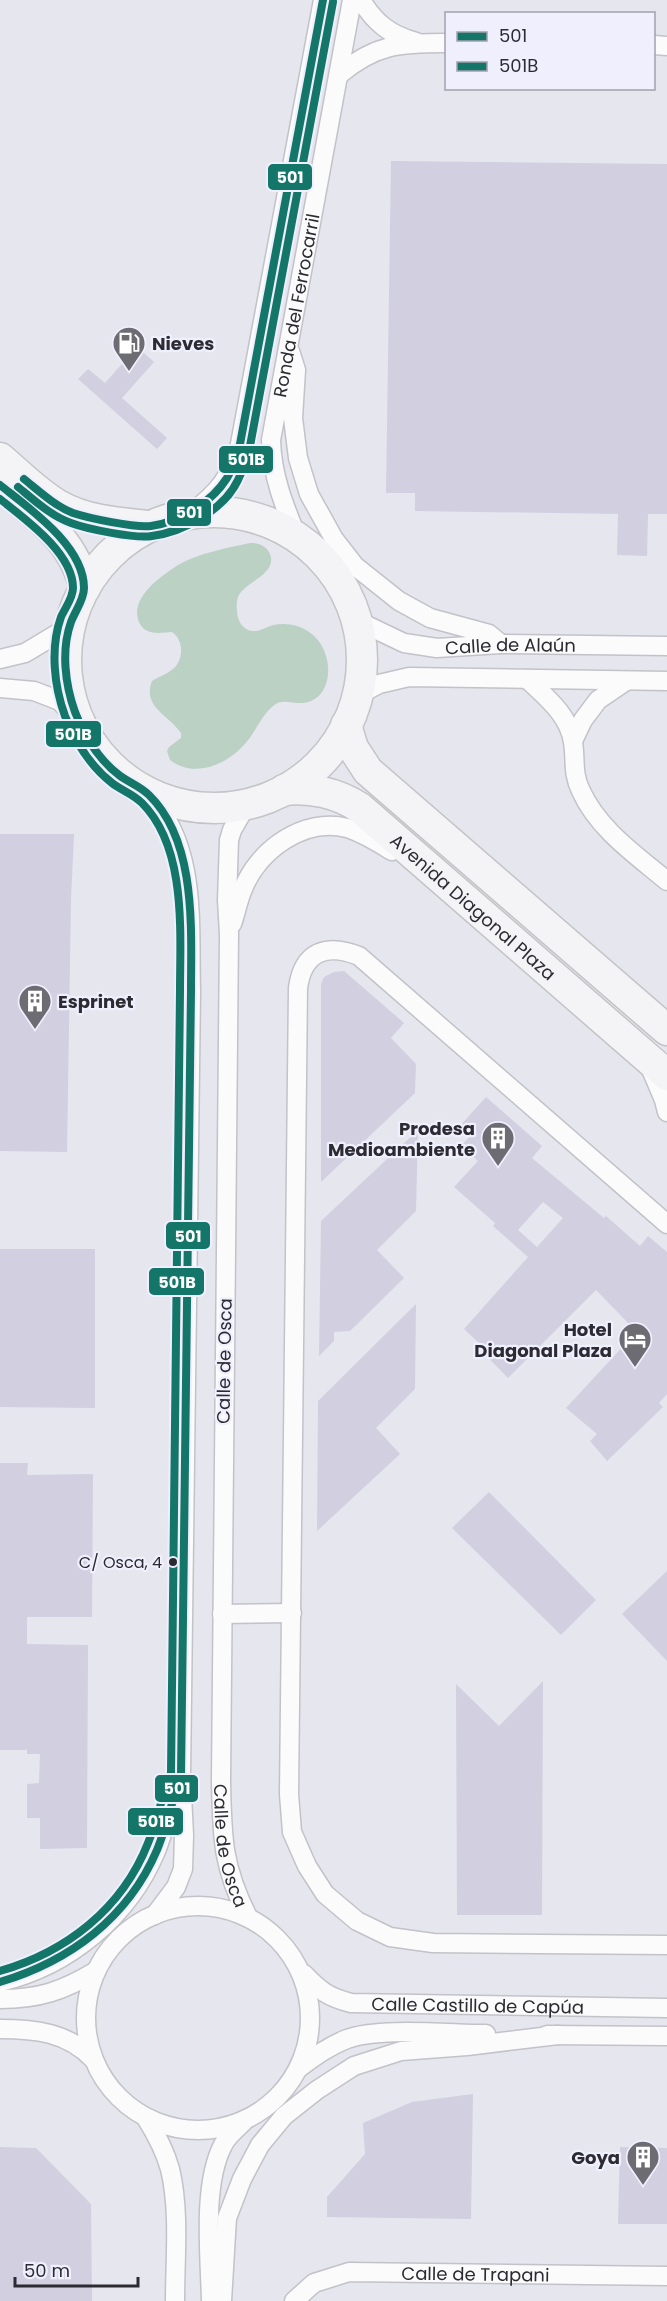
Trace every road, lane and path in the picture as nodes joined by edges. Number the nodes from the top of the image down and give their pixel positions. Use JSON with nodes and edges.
{"nodes":[{"id":1,"x":323,"y":0,"type":"edge"},
{"id":2,"x":352,"y":0,"type":"edge"},
{"id":3,"x":362,"y":0,"type":"edge"},
{"id":4,"x":418,"y":43,"type":"junction"},
{"id":5,"x":445,"y":43,"type":"edge"},
{"id":6,"x":340,"y":74,"type":"junction"},
{"id":7,"x":288,"y":345,"type":"junction"},
{"id":8,"x":0,"y":458,"type":"edge"},
{"id":9,"x":0,"y":485,"type":"edge"},
{"id":10,"x":191,"y":513,"type":"junction"},
{"id":11,"x":150,"y":526,"type":"junction"},
{"id":12,"x":297,"y":537,"type":"junction"},
{"id":13,"x":85,"y":588,"type":"junction"},
{"id":14,"x":358,"y":621,"type":"junction"},
{"id":15,"x":70,"y":626,"type":"junction"},
{"id":16,"x":501,"y":644,"type":"junction"},
{"id":17,"x":667,"y":646,"type":"edge"},
{"id":18,"x":0,"y":659,"type":"edge"},
{"id":19,"x":527,"y":679,"type":"junction"},
{"id":20,"x":626,"y":681,"type":"junction"},
{"id":21,"x":667,"y":681,"type":"edge"},
{"id":22,"x":0,"y":688,"type":"edge"},
{"id":23,"x":358,"y":695,"type":"junction"},
{"id":24,"x":79,"y":723,"type":"junction"},
{"id":25,"x":346,"y":725,"type":"junction"},
{"id":26,"x":573,"y":741,"type":"junction"},
{"id":27,"x":284,"y":790,"type":"junction"},
{"id":28,"x":147,"y":793,"type":"junction"},
{"id":29,"x":247,"y":804,"type":"junction"},
{"id":30,"x":667,"y":881,"type":"edge"},
{"id":31,"x":458,"y":895,"type":"junction"},
{"id":32,"x":229,"y":934,"type":"junction"},
{"id":33,"x":667,"y":1030,"type":"edge"},
{"id":34,"x":656,"y":1066,"type":"edge"},
{"id":35,"x":667,"y":1112,"type":"edge"},
{"id":36,"x":667,"y":1224,"type":"edge"},
{"id":37,"x":292,"y":1613,"type":"junction"},
{"id":38,"x":222,"y":1614,"type":"junction"},
{"id":39,"x":181,"y":1775,"type":"junction"},
{"id":40,"x":155,"y":1915,"type":"junction"},
{"id":41,"x":248,"y":1917,"type":"junction"},
{"id":42,"x":667,"y":1946,"type":"edge"},
{"id":43,"x":300,"y":1969,"type":"junction"},
{"id":44,"x":96,"y":1971,"type":"junction"},
{"id":45,"x":0,"y":1982,"type":"edge"},
{"id":46,"x":0,"y":1999,"type":"edge"},
{"id":47,"x":667,"y":2008,"type":"edge"},
{"id":48,"x":0,"y":2029,"type":"edge"},
{"id":49,"x":558,"y":2035,"type":"junction"},
{"id":50,"x":667,"y":2036,"type":"edge"},
{"id":51,"x":93,"y":2059,"type":"junction"},
{"id":52,"x":299,"y":2068,"type":"junction"},
{"id":53,"x":146,"y":2118,"type":"junction"},
{"id":54,"x":244,"y":2121,"type":"junction"},
{"id":55,"x":667,"y":2276,"type":"edge"},
{"id":56,"x":175,"y":2301,"type":"edge"},
{"id":57,"x":211,"y":2301,"type":"edge"},
{"id":58,"x":222,"y":2301,"type":"edge"},
{"id":59,"x":294,"y":2301,"type":"edge"}],
"edges":[{"from":1,"to":10,"type":"street","name":"Ronda del Ferrocarril"},
{"from":2,"to":6,"type":"street","name":"Ronda del Ferrocarril"},
{"from":3,"to":4,"type":"street"},
{"from":4,"to":5,"type":"street"},
{"from":4,"to":6,"type":"street"},
{"from":6,"to":7,"type":"street","name":"Ronda del Ferrocarril"},
{"from":7,"to":12,"type":"street","name":"Ronda del Ferrocarril"},
{"from":7,"to":16,"type":"street"},
{"from":8,"to":11,"type":"main road"},
{"from":9,"to":13,"type":"main road"},
{"from":10,"to":11,"type":"main road"},
{"from":10,"to":12,"type":"main road"},
{"from":11,"to":13,"type":"main road"},
{"from":12,"to":14,"type":"main road"},
{"from":13,"to":15,"type":"main road"},
{"from":14,"to":16,"type":"street","name":"Calle de Alaún"},
{"from":14,"to":23,"type":"main road"},
{"from":15,"to":18,"type":"street"},
{"from":15,"to":24,"type":"main road"},
{"from":16,"to":17,"type":"street","name":"Calle de Alaún"},
{"from":19,"to":20,"type":"street","name":"Calle de Alaún"},
{"from":19,"to":23,"type":"street","name":"Calle de Alaún"},
{"from":19,"to":26,"type":"street"},
{"from":20,"to":21,"type":"street","name":"Calle de Alaún"},
{"from":20,"to":26,"type":"street"},
{"from":22,"to":24,"type":"street"},
{"from":23,"to":25,"type":"main road"},
{"from":24,"to":28,"type":"main road"},
{"from":25,"to":27,"type":"main road"},
{"from":25,"to":33,"type":"main road","name":"Avenida Diagonal Plaza"},
{"from":26,"to":30,"type":"street"},
{"from":27,"to":29,"type":"main road"},
{"from":27,"to":31,"type":"main road","name":"Avenida Diagonal Plaza"},
{"from":28,"to":29,"type":"main road"},
{"from":28,"to":39,"type":"street","name":"Calle de Osca"},
{"from":29,"to":32,"type":"street","name":"Calle de Osca"},
{"from":31,"to":32,"type":"street"},
{"from":31,"to":34,"type":"main road","name":"Avenida Diagonal Plaza"},
{"from":32,"to":38,"type":"street","name":"Calle de Osca"},
{"from":34,"to":35,"type":"street","name":"Avenida Diagonal Plaza"},
{"from":36,"to":37,"type":"street"},
{"from":37,"to":38,"type":"street"},
{"from":37,"to":42,"type":"street"},
{"from":38,"to":41,"type":"street","name":"Calle de Osca"},
{"from":39,"to":40,"type":"street","name":"Calle de Osca"},
{"from":39,"to":45,"type":"street"},
{"from":40,"to":41,"type":"street"},
{"from":40,"to":44,"type":"street"},
{"from":41,"to":43,"type":"street"},
{"from":43,"to":47,"type":"street","name":"Calle Castillo de Capúa"},
{"from":43,"to":52,"type":"street"},
{"from":44,"to":46,"type":"street"},
{"from":44,"to":51,"type":"street"},
{"from":48,"to":51,"type":"street"},
{"from":49,"to":50,"type":"street","name":"Calle Castillo de Capúa"},
{"from":49,"to":52,"type":"street","name":"Calle Castillo de Capúa"},
{"from":49,"to":58,"type":"street"},
{"from":51,"to":53,"type":"street"},
{"from":52,"to":54,"type":"street"},
{"from":53,"to":54,"type":"street"},
{"from":53,"to":56,"type":"street"},
{"from":54,"to":57,"type":"street"},
{"from":55,"to":59,"type":"street","name":"Calle de Trapani"}]}
